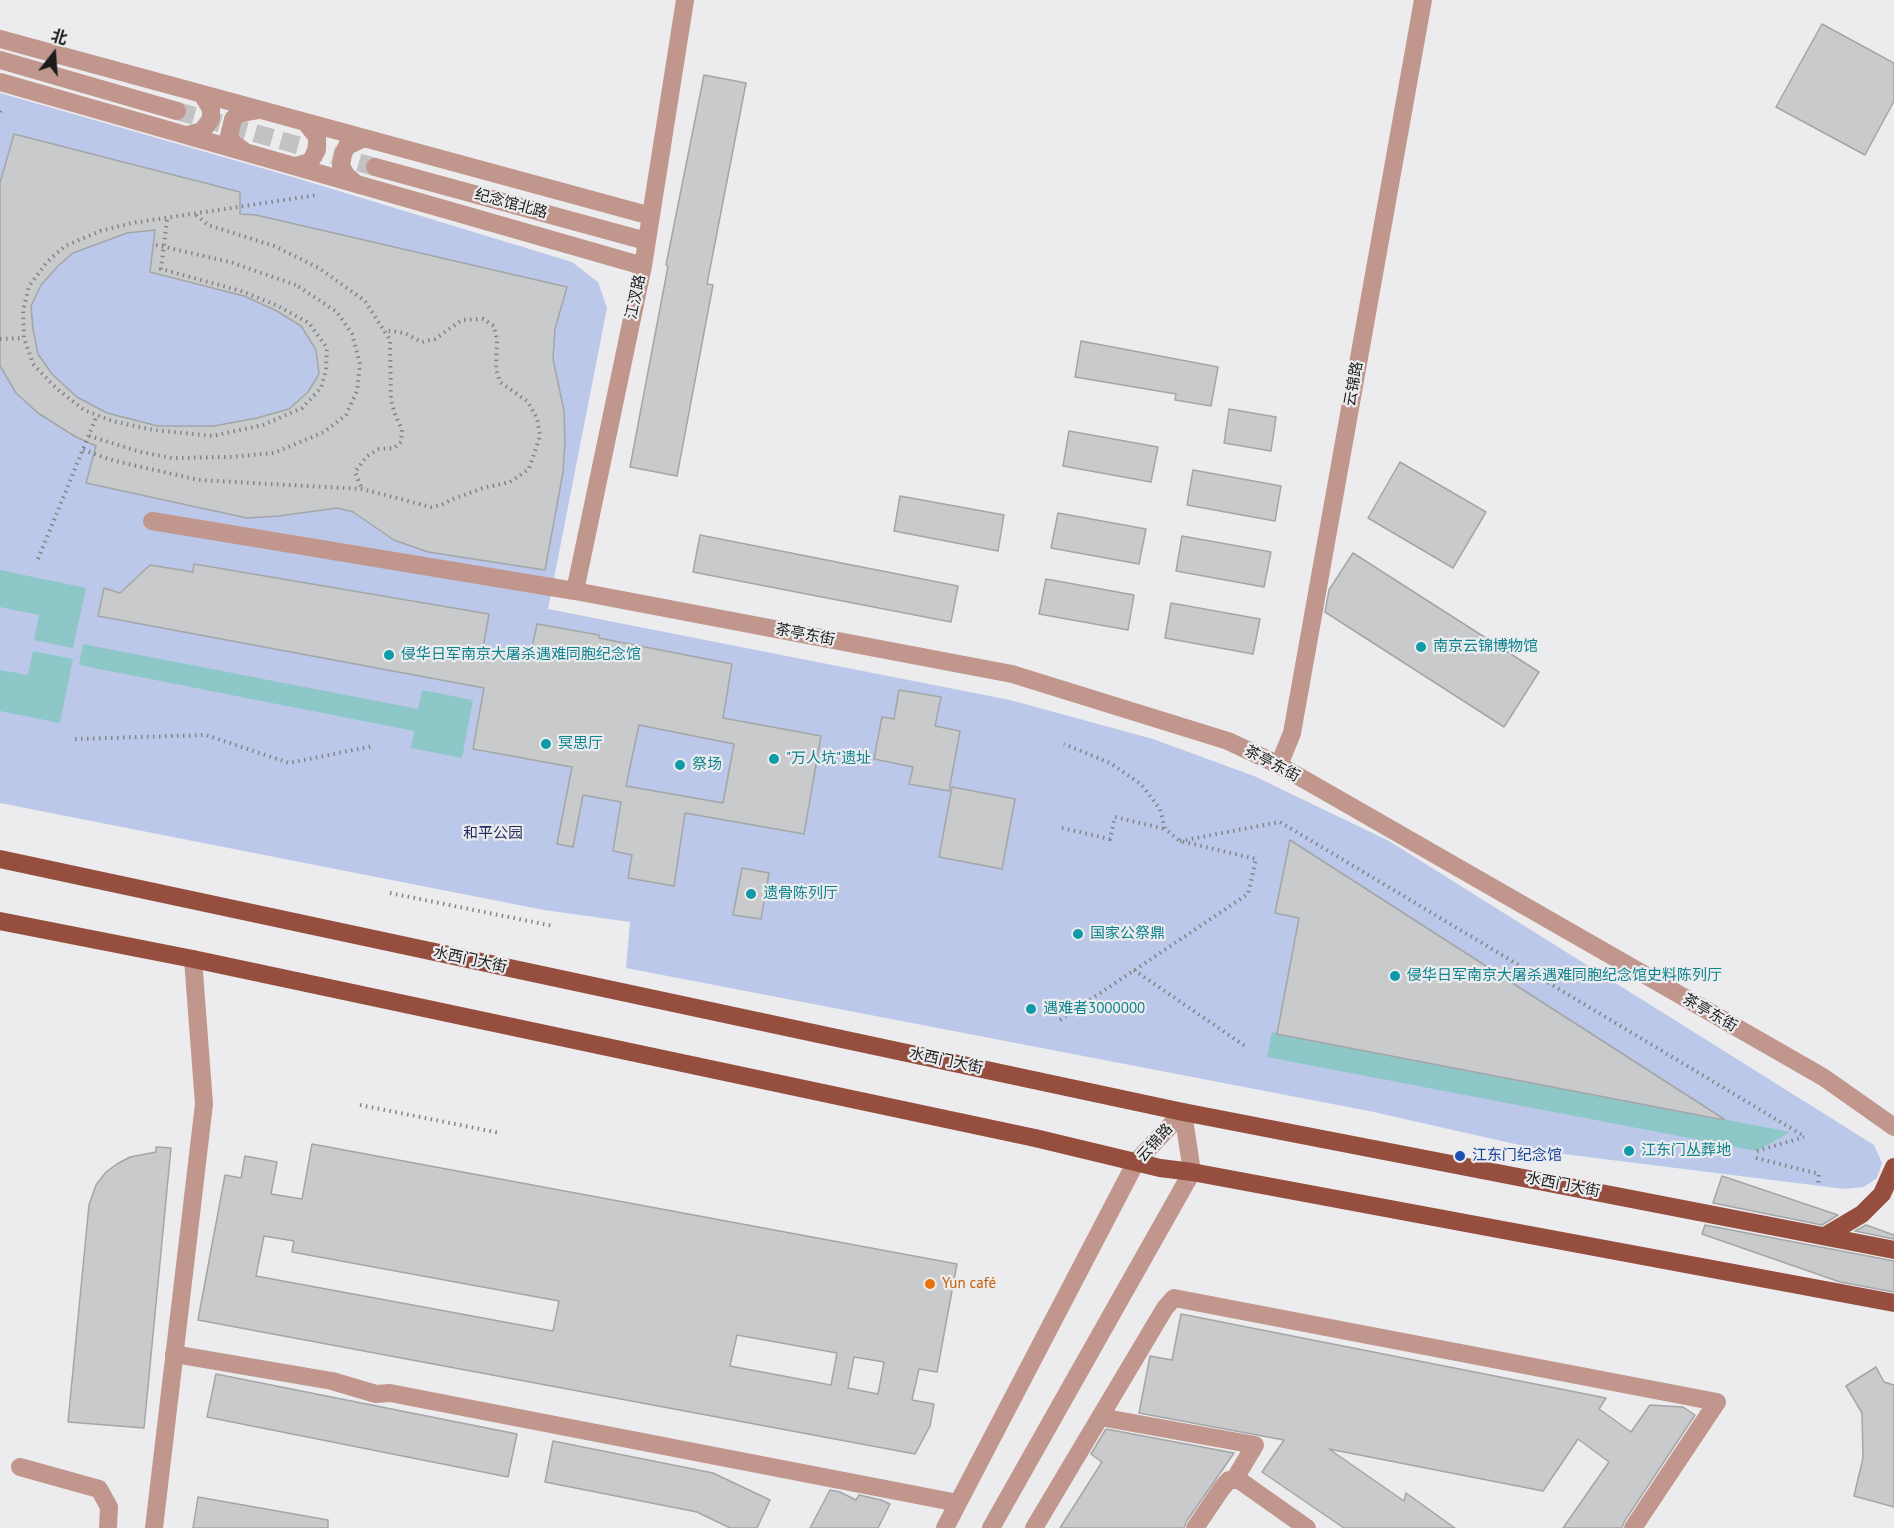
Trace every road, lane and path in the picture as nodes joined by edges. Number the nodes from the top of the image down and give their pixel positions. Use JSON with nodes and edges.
{"nodes":[{"id":1,"x":685,"y":0,"type":"edge"},
{"id":2,"x":1423,"y":0,"type":"edge"},
{"id":3,"x":0,"y":39,"type":"edge"},
{"id":4,"x":0,"y":60,"type":"edge"},
{"id":5,"x":0,"y":82,"type":"edge"},
{"id":6,"x":202,"y":94,"type":"junction"},
{"id":7,"x":260,"y":110,"type":"junction"},
{"id":8,"x":177,"y":111,"type":"tunnel mouth"},
{"id":9,"x":306,"y":123,"type":"junction"},
{"id":10,"x":188,"y":135,"type":"junction"},
{"id":11,"x":364,"y":138,"type":"junction"},
{"id":12,"x":244,"y":151,"type":"junction"},
{"id":13,"x":296,"y":166,"type":"junction"},
{"id":14,"x":375,"y":167,"type":"tunnel mouth"},
{"id":15,"x":356,"y":183,"type":"junction"},
{"id":16,"x":317,"y":195,"type":"dead end"},
{"id":17,"x":195,"y":214,"type":"junction"},
{"id":18,"x":651,"y":216,"type":"junction"},
{"id":19,"x":167,"y":220,"type":"junction"},
{"id":20,"x":646,"y":241,"type":"junction"},
{"id":21,"x":156,"y":245,"type":"dead end"},
{"id":22,"x":643,"y":266,"type":"junction"},
{"id":23,"x":384,"y":330,"type":"junction"},
{"id":24,"x":24,"y":338,"type":"junction"},
{"id":25,"x":0,"y":339,"type":"edge"},
{"id":26,"x":97,"y":415,"type":"junction"},
{"id":27,"x":89,"y":436,"type":"junction"},
{"id":28,"x":82,"y":452,"type":"junction"},
{"id":29,"x":362,"y":489,"type":"junction"},
{"id":30,"x":152,"y":521,"type":"dead end"},
{"id":31,"x":38,"y":559,"type":"dead end"},
{"id":32,"x":575,"y":591,"type":"junction"},
{"id":33,"x":75,"y":739,"type":"dead end"},
{"id":34,"x":1064,"y":744,"type":"dead end"},
{"id":35,"x":373,"y":746,"type":"dead end"},
{"id":36,"x":1279,"y":765,"type":"junction"},
{"id":37,"x":1062,"y":828,"type":"dead end"},
{"id":38,"x":1165,"y":829,"type":"junction"},
{"id":39,"x":1179,"y":841,"type":"junction"},
{"id":40,"x":0,"y":859,"type":"edge"},
{"id":41,"x":390,"y":893,"type":"dead end"},
{"id":42,"x":0,"y":921,"type":"edge"},
{"id":43,"x":553,"y":926,"type":"dead end"},
{"id":44,"x":193,"y":959,"type":"junction"},
{"id":45,"x":1134,"y":970,"type":"junction"},
{"id":46,"x":1060,"y":1020,"type":"dead end"},
{"id":47,"x":1245,"y":1046,"type":"dead end"},
{"id":48,"x":360,"y":1105,"type":"dead end"},
{"id":49,"x":1183,"y":1112,"type":"junction"},
{"id":50,"x":1894,"y":1127,"type":"edge"},
{"id":51,"x":500,"y":1133,"type":"dead end"},
{"id":52,"x":1757,"y":1151,"type":"dead end"},
{"id":53,"x":1756,"y":1158,"type":"dead end"},
{"id":54,"x":1136,"y":1162,"type":"junction"},
{"id":55,"x":1894,"y":1167,"type":"edge"},
{"id":56,"x":1192,"y":1172,"type":"junction"},
{"id":57,"x":1818,"y":1185,"type":"dead end"},
{"id":58,"x":1825,"y":1236,"type":"junction"},
{"id":59,"x":1894,"y":1250,"type":"edge"},
{"id":60,"x":1894,"y":1303,"type":"edge"},
{"id":61,"x":174,"y":1354,"type":"junction"},
{"id":62,"x":1100,"y":1417,"type":"junction"},
{"id":63,"x":20,"y":1467,"type":"dead end"},
{"id":64,"x":1234,"y":1480,"type":"junction"},
{"id":65,"x":958,"y":1503,"type":"junction"},
{"id":66,"x":108,"y":1528,"type":"edge"},
{"id":67,"x":154,"y":1528,"type":"edge"},
{"id":68,"x":945,"y":1528,"type":"edge"},
{"id":69,"x":991,"y":1528,"type":"edge"},
{"id":70,"x":1034,"y":1528,"type":"edge"},
{"id":71,"x":1195,"y":1528,"type":"edge"},
{"id":72,"x":1307,"y":1528,"type":"edge"},
{"id":73,"x":1633,"y":1528,"type":"edge"}],
"edges":[{"from":1,"to":18,"type":"street","name":"江汊路"},
{"from":2,"to":36,"type":"street","name":"云锦路"},
{"from":3,"to":6,"type":"street"},
{"from":4,"to":8,"type":"street"},
{"from":5,"to":10,"type":"street"},
{"from":6,"to":7,"type":"street"},
{"from":6,"to":10,"type":"street"},
{"from":7,"to":9,"type":"street"},
{"from":7,"to":12,"type":"street"},
{"from":9,"to":11,"type":"street"},
{"from":9,"to":13,"type":"street"},
{"from":10,"to":12,"type":"street"},
{"from":11,"to":15,"type":"street"},
{"from":11,"to":18,"type":"street"},
{"from":12,"to":13,"type":"street"},
{"from":13,"to":15,"type":"street"},
{"from":14,"to":20,"type":"street","name":"纪念馆北路"},
{"from":15,"to":22,"type":"street"},
{"from":16,"to":17,"type":"path"},
{"from":17,"to":19,"type":"path"},
{"from":17,"to":23,"type":"path"},
{"from":18,"to":20,"type":"street","name":"江汊路"},
{"from":19,"to":24,"type":"path"},
{"from":19,"to":26,"type":"path"},
{"from":20,"to":22,"type":"street","name":"江汊路"},
{"from":21,"to":27,"type":"path","bridge":true},
{"from":22,"to":32,"type":"street","name":"江汊路"},
{"from":23,"to":29,"type":"path"},
{"from":23,"to":29,"type":"path"},
{"from":24,"to":25,"type":"path"},
{"from":24,"to":26,"type":"path"},
{"from":26,"to":27,"type":"path"},
{"from":27,"to":28,"type":"path"},
{"from":28,"to":29,"type":"path"},
{"from":28,"to":31,"type":"path"},
{"from":30,"to":32,"type":"street","name":"茶亭东街"},
{"from":32,"to":36,"type":"street","name":"茶亭东街"},
{"from":33,"to":35,"type":"path"},
{"from":34,"to":38,"type":"path"},
{"from":36,"to":50,"type":"street","name":"茶亭东街"},
{"from":37,"to":38,"type":"path"},
{"from":38,"to":39,"type":"path"},
{"from":39,"to":45,"type":"path"},
{"from":39,"to":52,"type":"path"},
{"from":40,"to":49,"type":"main road","name":"水西门大街"},
{"from":41,"to":43,"type":"path"},
{"from":42,"to":44,"type":"main road"},
{"from":44,"to":54,"type":"main road"},
{"from":44,"to":61,"type":"street"},
{"from":45,"to":46,"type":"path"},
{"from":45,"to":47,"type":"path"},
{"from":48,"to":51,"type":"path"},
{"from":49,"to":54,"type":"street","name":"云锦路"},
{"from":49,"to":56,"type":"street","name":"云锦路"},
{"from":49,"to":58,"type":"main road","name":"水西门大街"},
{"from":53,"to":57,"type":"path"},
{"from":54,"to":56,"type":"main road"},
{"from":54,"to":65,"type":"street","name":"云锦路"},
{"from":55,"to":58,"type":"main road"},
{"from":56,"to":60,"type":"main road"},
{"from":56,"to":69,"type":"street"},
{"from":58,"to":59,"type":"main road","name":"水西门大街"},
{"from":61,"to":65,"type":"street"},
{"from":61,"to":67,"type":"street"},
{"from":62,"to":64,"type":"street"},
{"from":62,"to":70,"type":"street"},
{"from":62,"to":73,"type":"street"},
{"from":63,"to":66,"type":"street"},
{"from":64,"to":71,"type":"street"},
{"from":64,"to":72,"type":"street"},
{"from":65,"to":68,"type":"street","name":"云锦路"}]}
